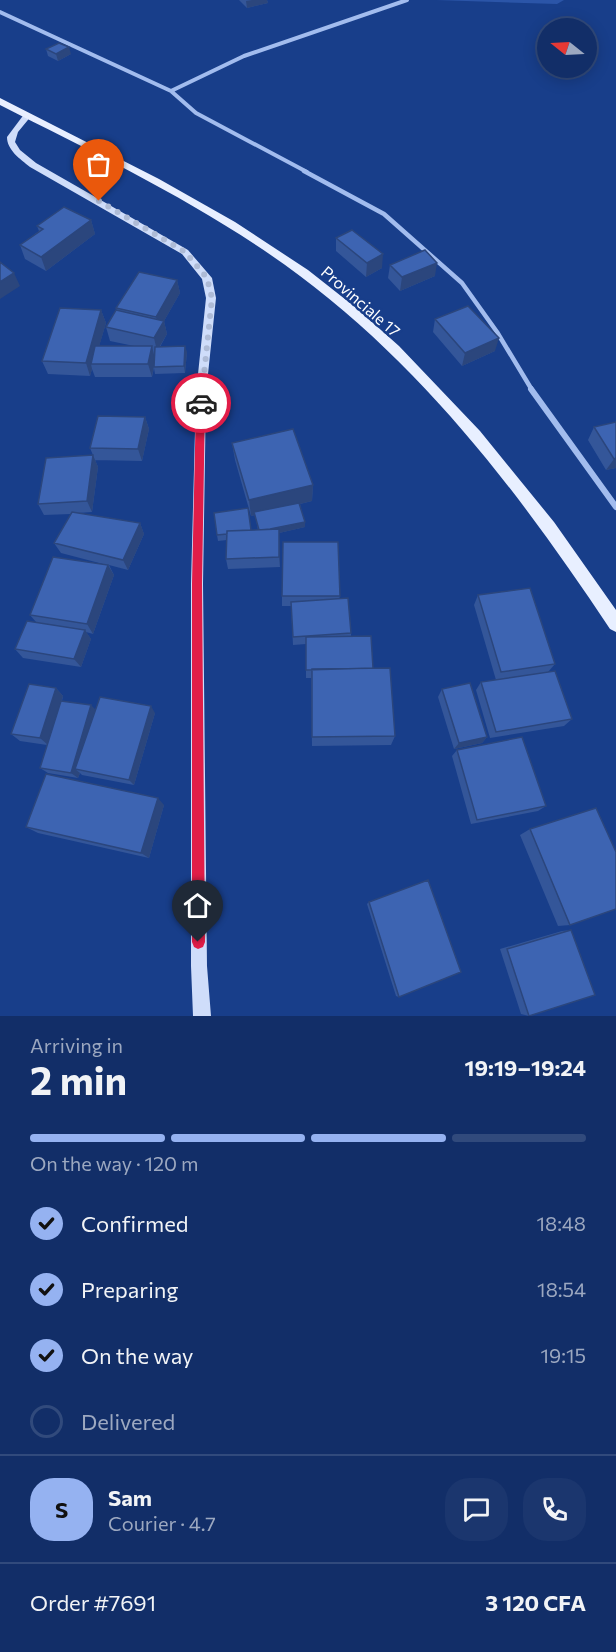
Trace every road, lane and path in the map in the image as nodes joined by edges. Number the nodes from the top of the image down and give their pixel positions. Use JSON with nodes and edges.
{"nodes":[{"id":1,"x":407,"y":0,"type":"edge"},
{"id":2,"x":0,"y":12,"type":"edge"},
{"id":3,"x":171,"y":91,"type":"junction"},
{"id":4,"x":0,"y":101,"type":"edge"},
{"id":5,"x":28,"y":115,"type":"junction"},
{"id":6,"x":616,"y":507,"type":"edge"},
{"id":7,"x":616,"y":624,"type":"edge"},
{"id":8,"x":202,"y":1016,"type":"edge"}],
"edges":[{"from":1,"to":3,"type":"street"},
{"from":2,"to":3,"type":"street"},
{"from":3,"to":6,"type":"street"},
{"from":4,"to":5,"type":"main road","name":"Provinciale 17"},
{"from":5,"to":7,"type":"main road","name":"Provinciale 17"},
{"from":5,"to":8,"type":"street"}]}
